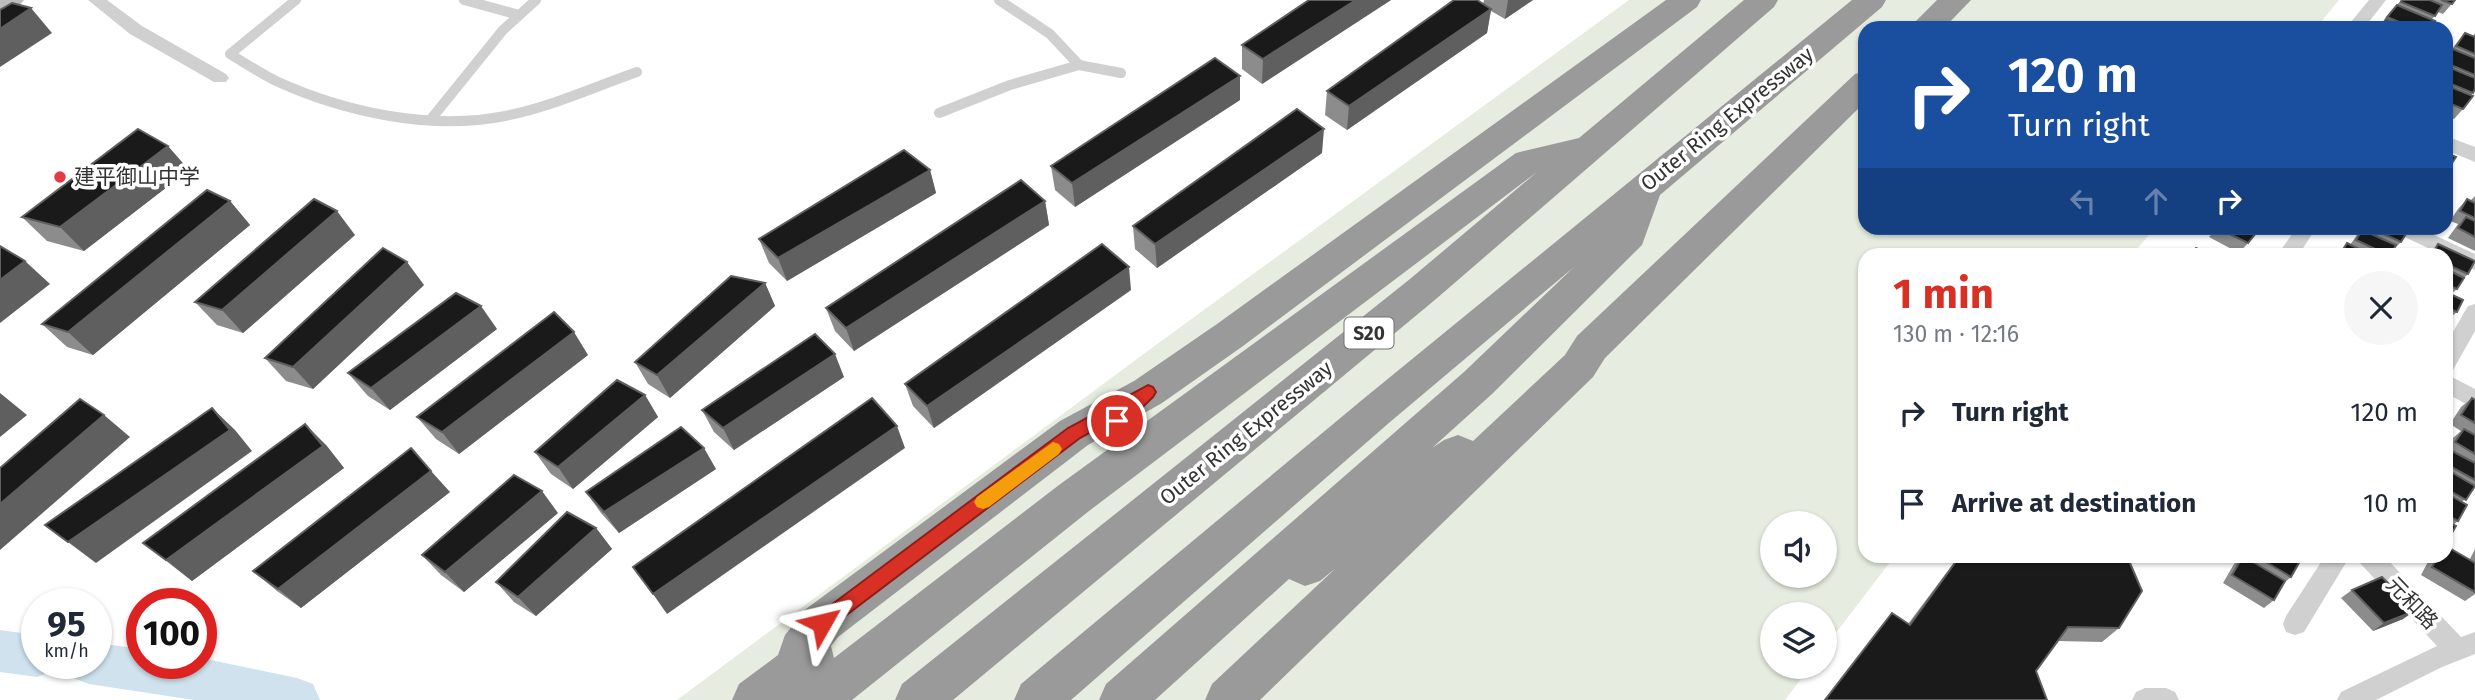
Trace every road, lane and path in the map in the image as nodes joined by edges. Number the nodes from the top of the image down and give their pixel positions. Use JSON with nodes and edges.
{"nodes":[{"id":1,"x":12,"y":0,"type":"edge"},
{"id":2,"x":96,"y":0,"type":"edge"},
{"id":3,"x":296,"y":0,"type":"edge"},
{"id":4,"x":464,"y":0,"type":"edge"},
{"id":5,"x":536,"y":0,"type":"edge"},
{"id":6,"x":999,"y":0,"type":"edge"},
{"id":7,"x":1686,"y":0,"type":"edge"},
{"id":8,"x":1763,"y":0,"type":"edge"},
{"id":9,"x":1871,"y":0,"type":"edge"},
{"id":10,"x":1956,"y":0,"type":"edge"},
{"id":11,"x":2378,"y":0,"type":"edge"},
{"id":12,"x":0,"y":5,"type":"edge"},
{"id":13,"x":519,"y":15,"type":"junction"},
{"id":14,"x":1933,"y":21,"type":"edge"},
{"id":15,"x":2362,"y":21,"type":"edge"},
{"id":16,"x":1079,"y":65,"type":"junction"},
{"id":17,"x":637,"y":72,"type":"dead end"},
{"id":18,"x":1121,"y":73,"type":"dead end"},
{"id":19,"x":220,"y":78,"type":"dead end"},
{"id":20,"x":1858,"y":90,"type":"edge"},
{"id":21,"x":939,"y":113,"type":"dead end"},
{"id":22,"x":431,"y":119,"type":"junction"},
{"id":23,"x":2475,"y":132,"type":"edge"},
{"id":24,"x":1594,"y":146,"type":"junction"},
{"id":25,"x":2462,"y":149,"type":"edge"},
{"id":26,"x":1645,"y":186,"type":"junction"},
{"id":27,"x":2417,"y":235,"type":"edge"},
{"id":28,"x":2444,"y":248,"type":"edge"},
{"id":29,"x":2453,"y":252,"type":"edge"},
{"id":30,"x":2475,"y":263,"type":"edge"},
{"id":31,"x":2475,"y":312,"type":"edge"},
{"id":32,"x":1591,"y":347,"type":"junction"},
{"id":33,"x":2453,"y":351,"type":"edge"},
{"id":34,"x":1253,"y":363,"type":"junction"},
{"id":35,"x":2453,"y":386,"type":"edge"},
{"id":36,"x":1148,"y":392,"type":"junction"},
{"id":37,"x":2475,"y":400,"type":"edge"},
{"id":38,"x":1101,"y":435,"type":"junction"},
{"id":39,"x":2334,"y":563,"type":"edge"},
{"id":40,"x":2376,"y":563,"type":"edge"},
{"id":41,"x":1220,"y":613,"type":"junction"},
{"id":42,"x":2295,"y":624,"type":"dead end"},
{"id":43,"x":2466,"y":646,"type":"edge"},
{"id":44,"x":755,"y":700,"type":"edge"},
{"id":45,"x":815,"y":700,"type":"edge"},
{"id":46,"x":918,"y":700,"type":"edge"},
{"id":47,"x":1037,"y":700,"type":"edge"},
{"id":48,"x":1122,"y":700,"type":"edge"},
{"id":49,"x":1228,"y":700,"type":"edge"},
{"id":50,"x":2145,"y":700,"type":"edge"},
{"id":51,"x":2166,"y":700,"type":"edge"},
{"id":52,"x":2350,"y":700,"type":"edge"}],
"edges":[{"from":1,"to":12,"type":"main road"},
{"from":2,"to":19,"type":"street"},
{"from":3,"to":22,"type":"lane"},
{"from":4,"to":13,"type":"lane"},
{"from":5,"to":13,"type":"lane"},
{"from":6,"to":16,"type":"lane"},
{"from":7,"to":36,"type":"highway"},
{"from":8,"to":24,"type":"highway","name":"Outer Ring Expressway","number":"S20"},
{"from":9,"to":26,"type":"highway","name":"Outer Ring Expressway"},
{"from":10,"to":14,"type":"highway"},
{"from":11,"to":15,"type":"street"},
{"from":13,"to":22,"type":"lane"},
{"from":16,"to":18,"type":"lane"},
{"from":16,"to":21,"type":"lane"},
{"from":17,"to":22,"type":"lane"},
{"from":20,"to":32,"type":"highway"},
{"from":23,"to":25,"type":"street"},
{"from":24,"to":34,"type":"highway"},
{"from":24,"to":46,"type":"highway","name":"Outer Ring Expressway","number":"S20"},
{"from":26,"to":41,"type":"highway"},
{"from":26,"to":47,"type":"highway","name":"Outer Ring Expressway"},
{"from":27,"to":28,"type":"street"},
{"from":29,"to":30,"type":"street"},
{"from":31,"to":33,"type":"street"},
{"from":32,"to":41,"type":"highway"},
{"from":32,"to":49,"type":"highway"},
{"from":34,"to":38,"type":"highway"},
{"from":34,"to":45,"type":"highway"},
{"from":35,"to":37,"type":"street"},
{"from":36,"to":38,"type":"highway"},
{"from":36,"to":45,"type":"highway"},
{"from":38,"to":44,"type":"highway"},
{"from":39,"to":42,"type":"street"},
{"from":40,"to":43,"type":"street","name":"元和路"},
{"from":41,"to":48,"type":"highway"},
{"from":43,"to":52,"type":"street"},
{"from":50,"to":51,"type":"street"}]}
